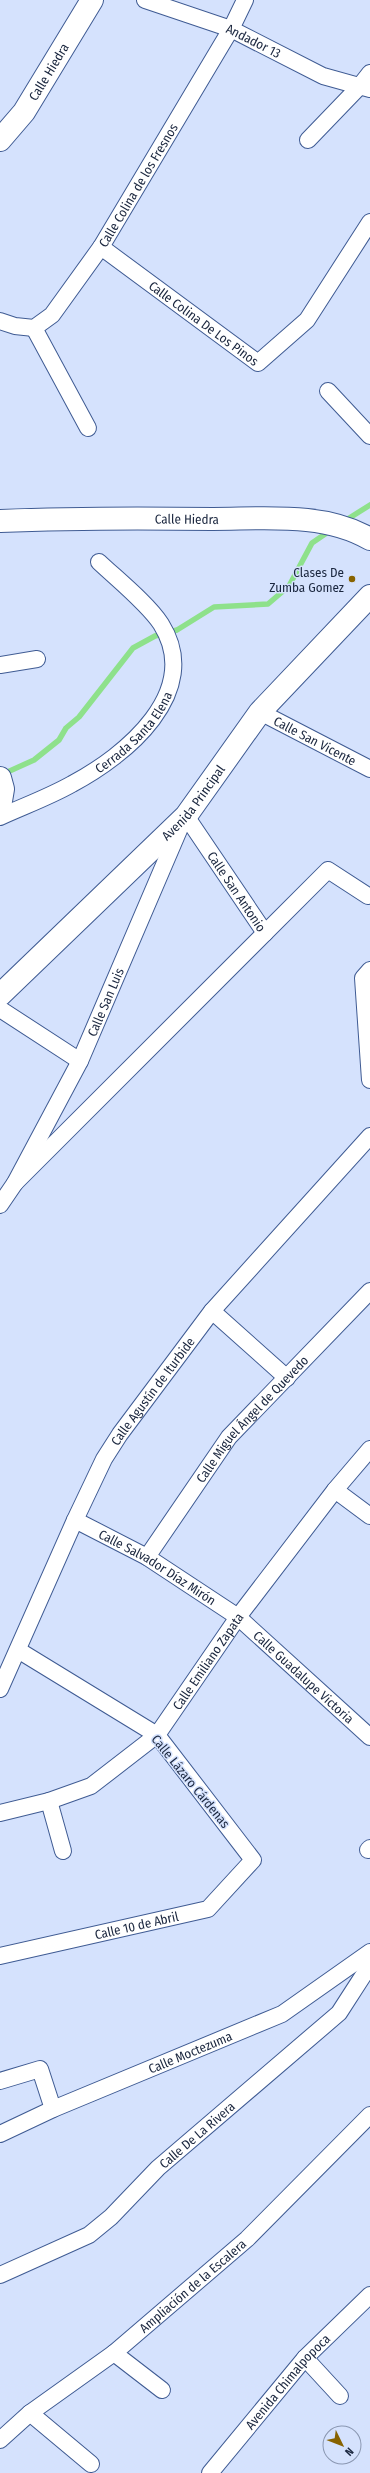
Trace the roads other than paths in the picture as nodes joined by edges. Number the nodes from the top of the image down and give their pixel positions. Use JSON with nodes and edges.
{"nodes":[{"id":1,"x":92,"y":0,"type":"edge"},
{"id":2,"x":145,"y":0,"type":"edge"},
{"id":3,"x":246,"y":0,"type":"edge"},
{"id":4,"x":231,"y":29,"type":"junction"},
{"id":5,"x":370,"y":73,"type":"edge"},
{"id":6,"x":365,"y":88,"type":"edge"},
{"id":7,"x":0,"y":140,"type":"edge"},
{"id":8,"x":308,"y":140,"type":"dead end"},
{"id":9,"x":370,"y":222,"type":"edge"},
{"id":10,"x":101,"y":247,"type":"junction"},
{"id":11,"x":0,"y":321,"type":"edge"},
{"id":12,"x":34,"y":328,"type":"junction"},
{"id":13,"x":328,"y":391,"type":"dead end"},
{"id":14,"x":88,"y":428,"type":"dead end"},
{"id":15,"x":370,"y":436,"type":"edge"},
{"id":16,"x":0,"y":521,"type":"edge"},
{"id":17,"x":367,"y":537,"type":"edge"},
{"id":18,"x":99,"y":562,"type":"dead end"},
{"id":19,"x":370,"y":596,"type":"edge"},
{"id":20,"x":37,"y":659,"type":"dead end"},
{"id":21,"x":0,"y":665,"type":"edge"},
{"id":22,"x":260,"y":712,"type":"junction"},
{"id":23,"x":370,"y":769,"type":"edge"},
{"id":24,"x":186,"y":816,"type":"junction"},
{"id":25,"x":0,"y":817,"type":"edge"},
{"id":26,"x":368,"y":896,"type":"dead end"},
{"id":27,"x":265,"y":933,"type":"junction"},
{"id":28,"x":366,"y":974,"type":"edge"},
{"id":29,"x":0,"y":995,"type":"edge"},
{"id":30,"x":0,"y":1009,"type":"edge"},
{"id":31,"x":80,"y":1061,"type":"junction"},
{"id":32,"x":370,"y":1080,"type":"edge"},
{"id":33,"x":370,"y":1136,"type":"edge"},
{"id":34,"x":16,"y":1183,"type":"junction"},
{"id":35,"x":0,"y":1204,"type":"edge"},
{"id":36,"x":370,"y":1291,"type":"edge"},
{"id":37,"x":212,"y":1311,"type":"junction"},
{"id":38,"x":287,"y":1378,"type":"junction"},
{"id":39,"x":370,"y":1449,"type":"edge"},
{"id":40,"x":335,"y":1490,"type":"junction"},
{"id":41,"x":370,"y":1516,"type":"edge"},
{"id":42,"x":75,"y":1520,"type":"junction"},
{"id":43,"x":147,"y":1557,"type":"junction"},
{"id":44,"x":238,"y":1617,"type":"junction"},
{"id":45,"x":18,"y":1650,"type":"junction"},
{"id":46,"x":0,"y":1689,"type":"edge"},
{"id":47,"x":157,"y":1735,"type":"junction"},
{"id":48,"x":370,"y":1738,"type":"edge"},
{"id":49,"x":49,"y":1801,"type":"junction"},
{"id":50,"x":0,"y":1812,"type":"edge"},
{"id":51,"x":63,"y":1851,"type":"dead end"},
{"id":52,"x":253,"y":1860,"type":"joint"},
{"id":53,"x":370,"y":1952,"type":"edge"},
{"id":54,"x":0,"y":1956,"type":"edge"},
{"id":55,"x":370,"y":1965,"type":"edge"},
{"id":56,"x":0,"y":2081,"type":"edge"},
{"id":57,"x":53,"y":2109,"type":"junction"},
{"id":58,"x":370,"y":2115,"type":"edge"},
{"id":59,"x":0,"y":2134,"type":"edge"},
{"id":60,"x":0,"y":2275,"type":"edge"},
{"id":61,"x":370,"y":2295,"type":"edge"},
{"id":62,"x":114,"y":2353,"type":"junction"},
{"id":63,"x":305,"y":2358,"type":"junction"},
{"id":64,"x":162,"y":2390,"type":"dead end"},
{"id":65,"x":340,"y":2396,"type":"dead end"},
{"id":66,"x":30,"y":2413,"type":"junction"},
{"id":67,"x":0,"y":2440,"type":"edge"},
{"id":68,"x":91,"y":2464,"type":"dead end"},
{"id":69,"x":219,"y":2470,"type":"edge"}],
"edges":[{"from":1,"to":7,"type":"street","name":"Calle Hiedra"},
{"from":2,"to":4,"type":"street","name":"Andador 13"},
{"from":3,"to":4,"type":"street","name":"Calle Colina de los Fresnos"},
{"from":4,"to":6,"type":"street","name":"Andador 13"},
{"from":4,"to":10,"type":"street","name":"Calle Colina de los Fresnos"},
{"from":5,"to":6,"type":"street"},
{"from":6,"to":8,"type":"street"},
{"from":9,"to":10,"type":"street","name":"Calle Colina De Los Pinos"},
{"from":10,"to":12,"type":"street","name":"Calle Colina de los Fresnos"},
{"from":11,"to":12,"type":"street"},
{"from":12,"to":14,"type":"street"},
{"from":13,"to":15,"type":"street"},
{"from":16,"to":17,"type":"street","name":"Calle Hiedra"},
{"from":18,"to":25,"type":"street","name":"Cerrada Santa Elena"},
{"from":19,"to":22,"type":"street","name":"Avenida Principal"},
{"from":20,"to":21,"type":"street"},
{"from":22,"to":23,"type":"street","name":"Calle San Vicente"},
{"from":22,"to":24,"type":"street","name":"Avenida Principal"},
{"from":24,"to":27,"type":"street","name":"Calle San Antonio"},
{"from":24,"to":29,"type":"street","name":"Avenida Principal"},
{"from":24,"to":31,"type":"street","name":"Calle San Luis"},
{"from":26,"to":27,"type":"street","name":"Calle San Antonio"},
{"from":27,"to":34,"type":"street","name":"Calle San Luis"},
{"from":28,"to":32,"type":"street"},
{"from":30,"to":31,"type":"street"},
{"from":31,"to":34,"type":"street","name":"Calle San Luis"},
{"from":33,"to":37,"type":"street","name":"Calle Agustín de Iturbide"},
{"from":34,"to":35,"type":"street","name":"Calle San Luis"},
{"from":36,"to":38,"type":"street","name":"Calle Miguel Ángel de Quevedo"},
{"from":37,"to":38,"type":"street"},
{"from":37,"to":42,"type":"street","name":"Calle Agustín de Iturbide"},
{"from":38,"to":43,"type":"street","name":"Calle Miguel Ángel de Quevedo"},
{"from":39,"to":40,"type":"street","name":"Calle Emiliano Zapata"},
{"from":40,"to":41,"type":"street"},
{"from":40,"to":44,"type":"street","name":"Calle Emiliano Zapata"},
{"from":42,"to":43,"type":"street","name":"Calle Salvador Díaz Mirón"},
{"from":42,"to":45,"type":"street","name":"Calle Agustín de Iturbide"},
{"from":43,"to":44,"type":"street","name":"Calle Salvador Díaz Mirón"},
{"from":44,"to":47,"type":"street","name":"Calle Emiliano Zapata"},
{"from":44,"to":48,"type":"street","name":"Calle Guadalupe Victoria"},
{"from":45,"to":46,"type":"street","name":"Calle Agustín de Iturbide"},
{"from":45,"to":47,"type":"street","name":"Calle Lázaro Cárdenas"},
{"from":47,"to":49,"type":"street","name":"Calle Emiliano Zapata"},
{"from":47,"to":52,"type":"street","name":"Calle Lázaro Cárdenas"},
{"from":49,"to":50,"type":"street","name":"Calle Emiliano Zapata"},
{"from":49,"to":51,"type":"street"},
{"from":52,"to":54,"type":"street","name":"Calle 10 de Abril"},
{"from":53,"to":57,"type":"street","name":"Calle Moctezuma"},
{"from":55,"to":60,"type":"street","name":"Calle De La Rivera"},
{"from":56,"to":57,"type":"street"},
{"from":57,"to":59,"type":"street","name":"Calle Moctezuma"},
{"from":58,"to":62,"type":"street","name":"Ampliación de la Escalera"},
{"from":61,"to":63,"type":"street","name":"Avenida Chimalpopoca"},
{"from":62,"to":64,"type":"street"},
{"from":62,"to":66,"type":"street","name":"Ampliación de la Escalera"},
{"from":63,"to":65,"type":"street"},
{"from":63,"to":69,"type":"street","name":"Avenida Chimalpopoca"},
{"from":66,"to":67,"type":"street","name":"Ampliación de la Escalera"},
{"from":66,"to":68,"type":"street"}]}
